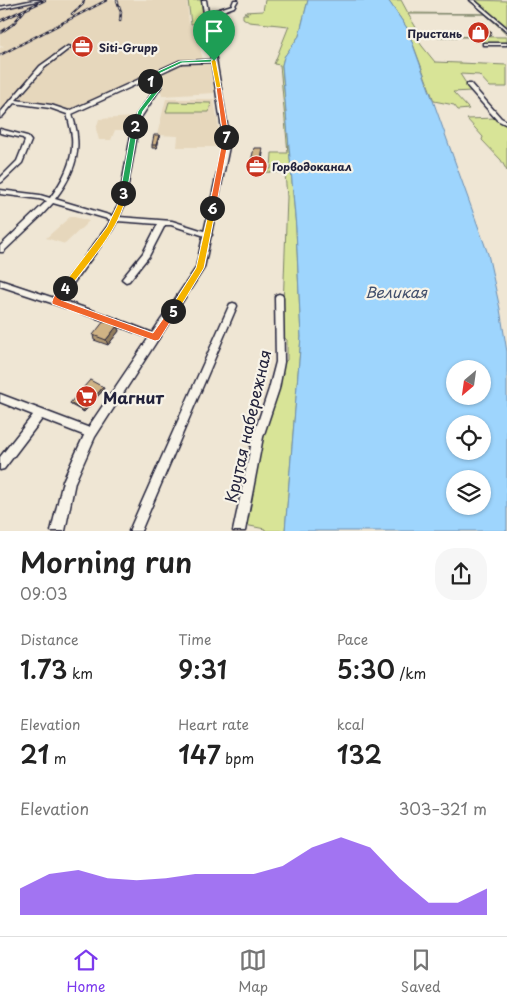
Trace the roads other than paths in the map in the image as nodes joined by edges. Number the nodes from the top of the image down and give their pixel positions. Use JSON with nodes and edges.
{"nodes":[{"id":1,"x":38,"y":0,"type":"edge"},
{"id":2,"x":204,"y":0,"type":"edge"},
{"id":3,"x":236,"y":0,"type":"edge"},
{"id":4,"x":472,"y":0,"type":"edge"},
{"id":5,"x":0,"y":8,"type":"edge"},
{"id":6,"x":206,"y":14,"type":"junction"},
{"id":7,"x":499,"y":19,"type":"dead end"},
{"id":8,"x":505,"y":21,"type":"dead end"},
{"id":9,"x":506,"y":29,"type":"edge"},
{"id":10,"x":484,"y":44,"type":"dead end"},
{"id":11,"x":507,"y":44,"type":"edge"},
{"id":12,"x":69,"y":47,"type":"dead end"},
{"id":13,"x":214,"y":61,"type":"junction"},
{"id":14,"x":144,"y":79,"type":"junction"},
{"id":15,"x":469,"y":85,"type":"dead end"},
{"id":16,"x":14,"y":101,"type":"junction"},
{"id":17,"x":69,"y":113,"type":"junction"},
{"id":18,"x":0,"y":116,"type":"edge"},
{"id":19,"x":507,"y":123,"type":"edge"},
{"id":20,"x":0,"y":131,"type":"edge"},
{"id":21,"x":0,"y":181,"type":"edge"},
{"id":22,"x":0,"y":192,"type":"edge"},
{"id":23,"x":51,"y":201,"type":"junction"},
{"id":24,"x":114,"y":219,"type":"junction"},
{"id":25,"x":163,"y":222,"type":"junction"},
{"id":26,"x":208,"y":235,"type":"junction"},
{"id":27,"x":0,"y":250,"type":"edge"},
{"id":28,"x":126,"y":279,"type":"dead end"},
{"id":29,"x":0,"y":283,"type":"edge"},
{"id":30,"x":279,"y":297,"type":"dead end"},
{"id":31,"x":55,"y":302,"type":"junction"},
{"id":32,"x":233,"y":306,"type":"dead end"},
{"id":33,"x":155,"y":337,"type":"junction"},
{"id":34,"x":0,"y":398,"type":"edge"},
{"id":35,"x":40,"y":412,"type":"junction"},
{"id":36,"x":91,"y":433,"type":"junction"},
{"id":37,"x":0,"y":465,"type":"edge"},
{"id":38,"x":58,"y":531,"type":"edge"},
{"id":39,"x":135,"y":531,"type":"edge"},
{"id":40,"x":239,"y":531,"type":"edge"}],
"edges":[{"from":1,"to":5,"type":"street"},
{"from":2,"to":6,"type":"main road"},
{"from":3,"to":6,"type":"street"},
{"from":4,"to":9,"type":"street"},
{"from":6,"to":13,"type":"main road"},
{"from":7,"to":8,"type":"street"},
{"from":10,"to":11,"type":"street"},
{"from":12,"to":16,"type":"street"},
{"from":13,"to":14,"type":"street"},
{"from":13,"to":26,"type":"main road"},
{"from":14,"to":17,"type":"street"},
{"from":14,"to":24,"type":"street"},
{"from":15,"to":19,"type":"street"},
{"from":16,"to":17,"type":"street"},
{"from":16,"to":18,"type":"street"},
{"from":17,"to":23,"type":"street"},
{"from":20,"to":21,"type":"street"},
{"from":22,"to":23,"type":"street"},
{"from":23,"to":24,"type":"street"},
{"from":23,"to":27,"type":"street"},
{"from":24,"to":25,"type":"street"},
{"from":24,"to":31,"type":"street"},
{"from":25,"to":26,"type":"street"},
{"from":25,"to":28,"type":"street"},
{"from":26,"to":33,"type":"main road"},
{"from":29,"to":31,"type":"street"},
{"from":30,"to":40,"type":"street","name":"Крутая набережная"},
{"from":31,"to":33,"type":"street"},
{"from":32,"to":39,"type":"street"},
{"from":33,"to":36,"type":"main road"},
{"from":34,"to":35,"type":"street"},
{"from":35,"to":36,"type":"street"},
{"from":35,"to":37,"type":"street"},
{"from":36,"to":38,"type":"main road"}]}
